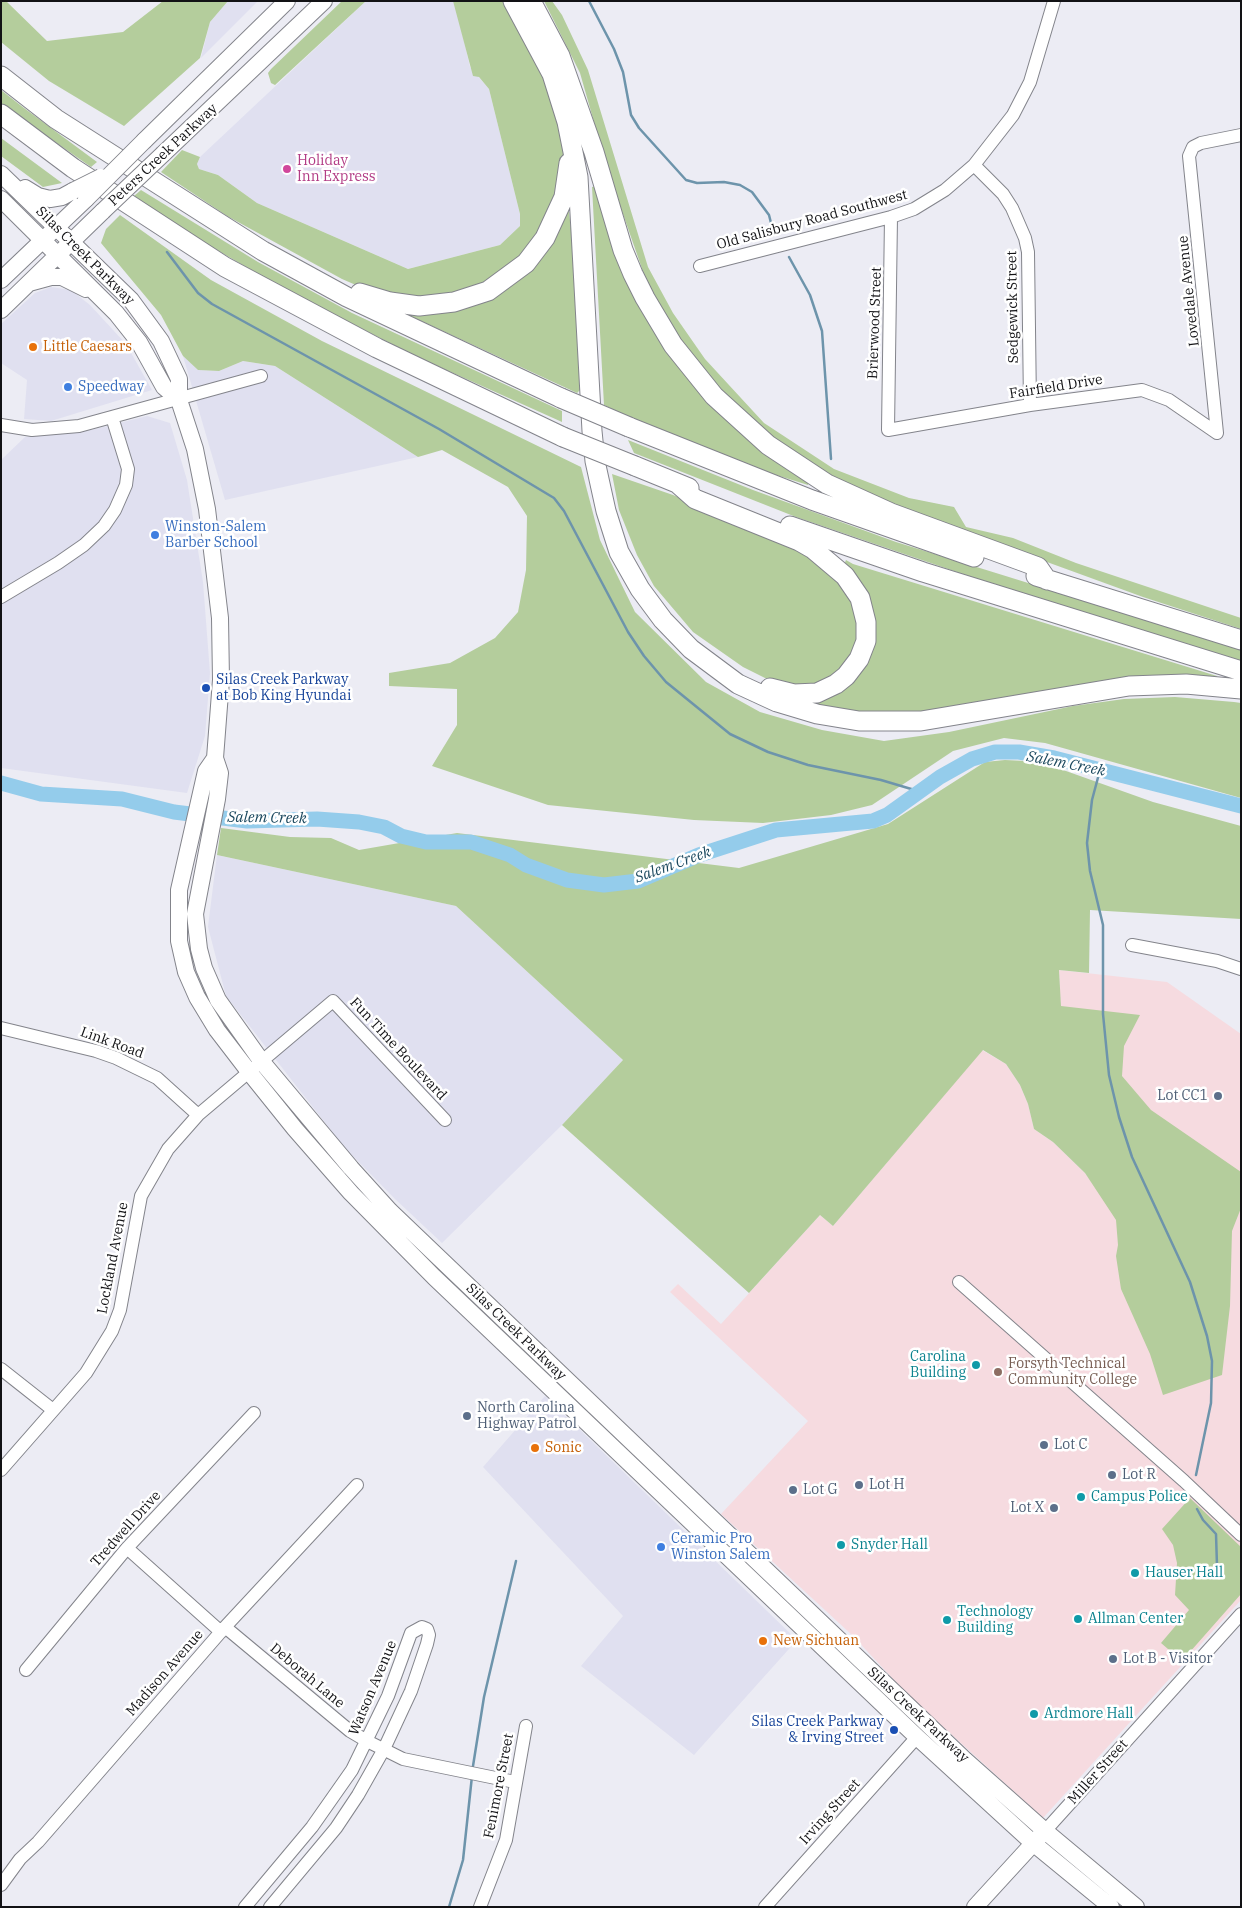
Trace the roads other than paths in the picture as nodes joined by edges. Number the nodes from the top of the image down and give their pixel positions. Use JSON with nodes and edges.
{"nodes":[{"id":1,"x":287,"y":1,"type":"edge"},
{"id":2,"x":324,"y":1,"type":"edge"},
{"id":3,"x":513,"y":1,"type":"edge"},
{"id":4,"x":530,"y":1,"type":"edge"},
{"id":5,"x":1054,"y":1,"type":"edge"},
{"id":6,"x":560,"y":56,"type":"junction"},
{"id":7,"x":1,"y":76,"type":"edge"},
{"id":8,"x":1,"y":114,"type":"edge"},
{"id":9,"x":567,"y":122,"type":"junction"},
{"id":10,"x":1241,"y":134,"type":"edge"},
{"id":11,"x":974,"y":165,"type":"junction"},
{"id":12,"x":1,"y":172,"type":"edge"},
{"id":13,"x":79,"y":195,"type":"junction"},
{"id":14,"x":1,"y":199,"type":"edge"},
{"id":15,"x":891,"y":217,"type":"junction"},
{"id":16,"x":57,"y":227,"type":"junction"},
{"id":17,"x":43,"y":239,"type":"junction"},
{"id":18,"x":72,"y":242,"type":"junction"},
{"id":19,"x":263,"y":251,"type":"junction"},
{"id":20,"x":59,"y":254,"type":"junction"},
{"id":21,"x":700,"y":266,"type":"dead end"},
{"id":22,"x":1,"y":280,"type":"edge"},
{"id":23,"x":28,"y":283,"type":"junction"},
{"id":24,"x":100,"y":296,"type":"junction"},
{"id":25,"x":1,"y":310,"type":"edge"},
{"id":26,"x":261,"y":376,"type":"dead end"},
{"id":27,"x":179,"y":400,"type":"junction"},
{"id":28,"x":1030,"y":405,"type":"junction"},
{"id":29,"x":112,"y":417,"type":"junction"},
{"id":30,"x":1,"y":425,"type":"edge"},
{"id":31,"x":888,"y":430,"type":"joint"},
{"id":32,"x":1217,"y":433,"type":"joint"},
{"id":33,"x":678,"y":484,"type":"junction"},
{"id":34,"x":1048,"y":580,"type":"junction"},
{"id":35,"x":1,"y":597,"type":"edge"},
{"id":36,"x":1241,"y":640,"type":"edge"},
{"id":37,"x":1241,"y":671,"type":"edge"},
{"id":38,"x":1241,"y":689,"type":"edge"},
{"id":39,"x":215,"y":758,"type":"junction"},
{"id":40,"x":1132,"y":945,"type":"dead end"},
{"id":41,"x":1241,"y":969,"type":"edge"},
{"id":42,"x":1,"y":1028,"type":"edge"},
{"id":43,"x":256,"y":1068,"type":"junction"},
{"id":44,"x":198,"y":1115,"type":"junction"},
{"id":45,"x":445,"y":1120,"type":"dead end"},
{"id":46,"x":960,"y":1282,"type":"dead end"},
{"id":47,"x":1,"y":1369,"type":"edge"},
{"id":48,"x":53,"y":1410,"type":"junction"},
{"id":49,"x":254,"y":1413,"type":"dead end"},
{"id":50,"x":625,"y":1459,"type":"junction"},
{"id":51,"x":1,"y":1470,"type":"edge"},
{"id":52,"x":358,"y":1485,"type":"dead end"},
{"id":53,"x":722,"y":1529,"type":"junction"},
{"id":54,"x":1241,"y":1535,"type":"edge"},
{"id":55,"x":127,"y":1548,"type":"junction"},
{"id":56,"x":1241,"y":1614,"type":"edge"},
{"id":57,"x":223,"y":1630,"type":"junction"},
{"id":58,"x":26,"y":1670,"type":"dead end"},
{"id":59,"x":526,"y":1726,"type":"dead end"},
{"id":60,"x":917,"y":1737,"type":"junction"},
{"id":61,"x":367,"y":1741,"type":"junction"},
{"id":62,"x":384,"y":1750,"type":"junction"},
{"id":63,"x":515,"y":1782,"type":"junction"},
{"id":64,"x":1045,"y":1831,"type":"junction"},
{"id":65,"x":1033,"y":1843,"type":"junction"},
{"id":66,"x":1,"y":1885,"type":"edge"},
{"id":67,"x":245,"y":1907,"type":"edge"},
{"id":68,"x":270,"y":1907,"type":"edge"},
{"id":69,"x":480,"y":1907,"type":"edge"},
{"id":70,"x":765,"y":1907,"type":"edge"},
{"id":71,"x":975,"y":1907,"type":"edge"},
{"id":72,"x":1111,"y":1907,"type":"edge"},
{"id":73,"x":1136,"y":1907,"type":"edge"}],
"edges":[{"from":1,"to":13,"type":"main road","name":"Peters Creek Parkway","bridge":true},
{"from":2,"to":18,"type":"main road","name":"Peters Creek Parkway","bridge":true},
{"from":3,"to":9,"type":"highway"},
{"from":4,"to":6,"type":"highway"},
{"from":5,"to":11,"type":"street","name":"Old Salisbury Road Southwest"},
{"from":6,"to":33,"type":"highway"},
{"from":6,"to":34,"type":"highway"},
{"from":7,"to":19,"type":"highway"},
{"from":8,"to":33,"type":"highway","bridge":true},
{"from":9,"to":19,"type":"highway"},
{"from":9,"to":38,"type":"highway"},
{"from":10,"to":32,"type":"street","name":"Lovedale Avenue"},
{"from":11,"to":15,"type":"street","name":"Old Salisbury Road Southwest"},
{"from":11,"to":28,"type":"street","name":"Sedgewick Street"},
{"from":12,"to":13,"type":"main road"},
{"from":12,"to":16,"type":"main road","name":"Silas Creek Parkway"},
{"from":13,"to":16,"type":"main road","name":"Peters Creek Parkway"},
{"from":14,"to":17,"type":"main road","name":"Silas Creek Parkway"},
{"from":15,"to":21,"type":"street","name":"Old Salisbury Road Southwest"},
{"from":15,"to":31,"type":"street","name":"Brierwood Street"},
{"from":16,"to":17,"type":"main road","name":"Peters Creek Parkway"},
{"from":16,"to":18,"type":"main road","name":"Silas Creek Parkway"},
{"from":17,"to":20,"type":"main road","name":"Silas Creek Parkway"},
{"from":17,"to":22,"type":"main road","name":"Peters Creek Parkway"},
{"from":18,"to":20,"type":"main road","name":"Peters Creek Parkway"},
{"from":18,"to":27,"type":"main road","name":"Silas Creek Parkway"},
{"from":19,"to":34,"type":"highway","bridge":true},
{"from":20,"to":23,"type":"main road","name":"Peters Creek Parkway"},
{"from":20,"to":24,"type":"main road","name":"Silas Creek Parkway"},
{"from":23,"to":24,"type":"main road"},
{"from":23,"to":25,"type":"main road","name":"Peters Creek Parkway"},
{"from":24,"to":27,"type":"main road","name":"Silas Creek Parkway"},
{"from":26,"to":27,"type":"street"},
{"from":27,"to":29,"type":"street"},
{"from":27,"to":39,"type":"main road","name":"Silas Creek Parkway"},
{"from":28,"to":31,"type":"street","name":"Fairfield Drive"},
{"from":28,"to":32,"type":"street","name":"Fairfield Drive"},
{"from":29,"to":30,"type":"street"},
{"from":29,"to":35,"type":"street"},
{"from":33,"to":37,"type":"highway"},
{"from":34,"to":36,"type":"highway"},
{"from":39,"to":43,"type":"main road","name":"Silas Creek Parkway"},
{"from":39,"to":43,"type":"main road","name":"Silas Creek Parkway"},
{"from":40,"to":41,"type":"street"},
{"from":42,"to":44,"type":"street","name":"Link Road"},
{"from":43,"to":44,"type":"street","name":"Lockland Avenue"},
{"from":43,"to":45,"type":"street","name":"Fun Time Boulevard"},
{"from":43,"to":50,"type":"main road","name":"Silas Creek Parkway"},
{"from":43,"to":53,"type":"main road","name":"Silas Creek Parkway"},
{"from":44,"to":48,"type":"street","name":"Lockland Avenue"},
{"from":46,"to":54,"type":"street"},
{"from":47,"to":48,"type":"street"},
{"from":48,"to":51,"type":"street","name":"Lockland Avenue"},
{"from":49,"to":55,"type":"street","name":"Tredwell Drive"},
{"from":50,"to":53,"type":"main road"},
{"from":50,"to":60,"type":"main road","name":"Silas Creek Parkway"},
{"from":52,"to":57,"type":"street","name":"Madison Avenue"},
{"from":53,"to":64,"type":"main road","name":"Silas Creek Parkway"},
{"from":55,"to":57,"type":"street","name":"Deborah Lane"},
{"from":55,"to":58,"type":"street","name":"Tredwell Drive"},
{"from":56,"to":64,"type":"street","name":"Miller Street"},
{"from":57,"to":61,"type":"street","name":"Deborah Lane"},
{"from":57,"to":66,"type":"street","name":"Madison Avenue"},
{"from":59,"to":63,"type":"street","name":"Fenimore Street"},
{"from":60,"to":65,"type":"main road","name":"Silas Creek Parkway"},
{"from":60,"to":70,"type":"street","name":"Irving Street"},
{"from":61,"to":62,"type":"street","name":"Deborah Lane"},
{"from":61,"to":62,"type":"street","name":"Watson Avenue"},
{"from":61,"to":67,"type":"street","name":"Watson Avenue"},
{"from":62,"to":63,"type":"street","name":"Deborah Lane"},
{"from":62,"to":68,"type":"street","name":"Watson Avenue"},
{"from":63,"to":69,"type":"street","name":"Fenimore Street"},
{"from":64,"to":65,"type":"main road","name":"Miller Street"},
{"from":64,"to":73,"type":"main road","name":"Silas Creek Parkway"},
{"from":65,"to":71,"type":"main road","name":"Miller Street"},
{"from":65,"to":72,"type":"main road","name":"Silas Creek Parkway"}]}
